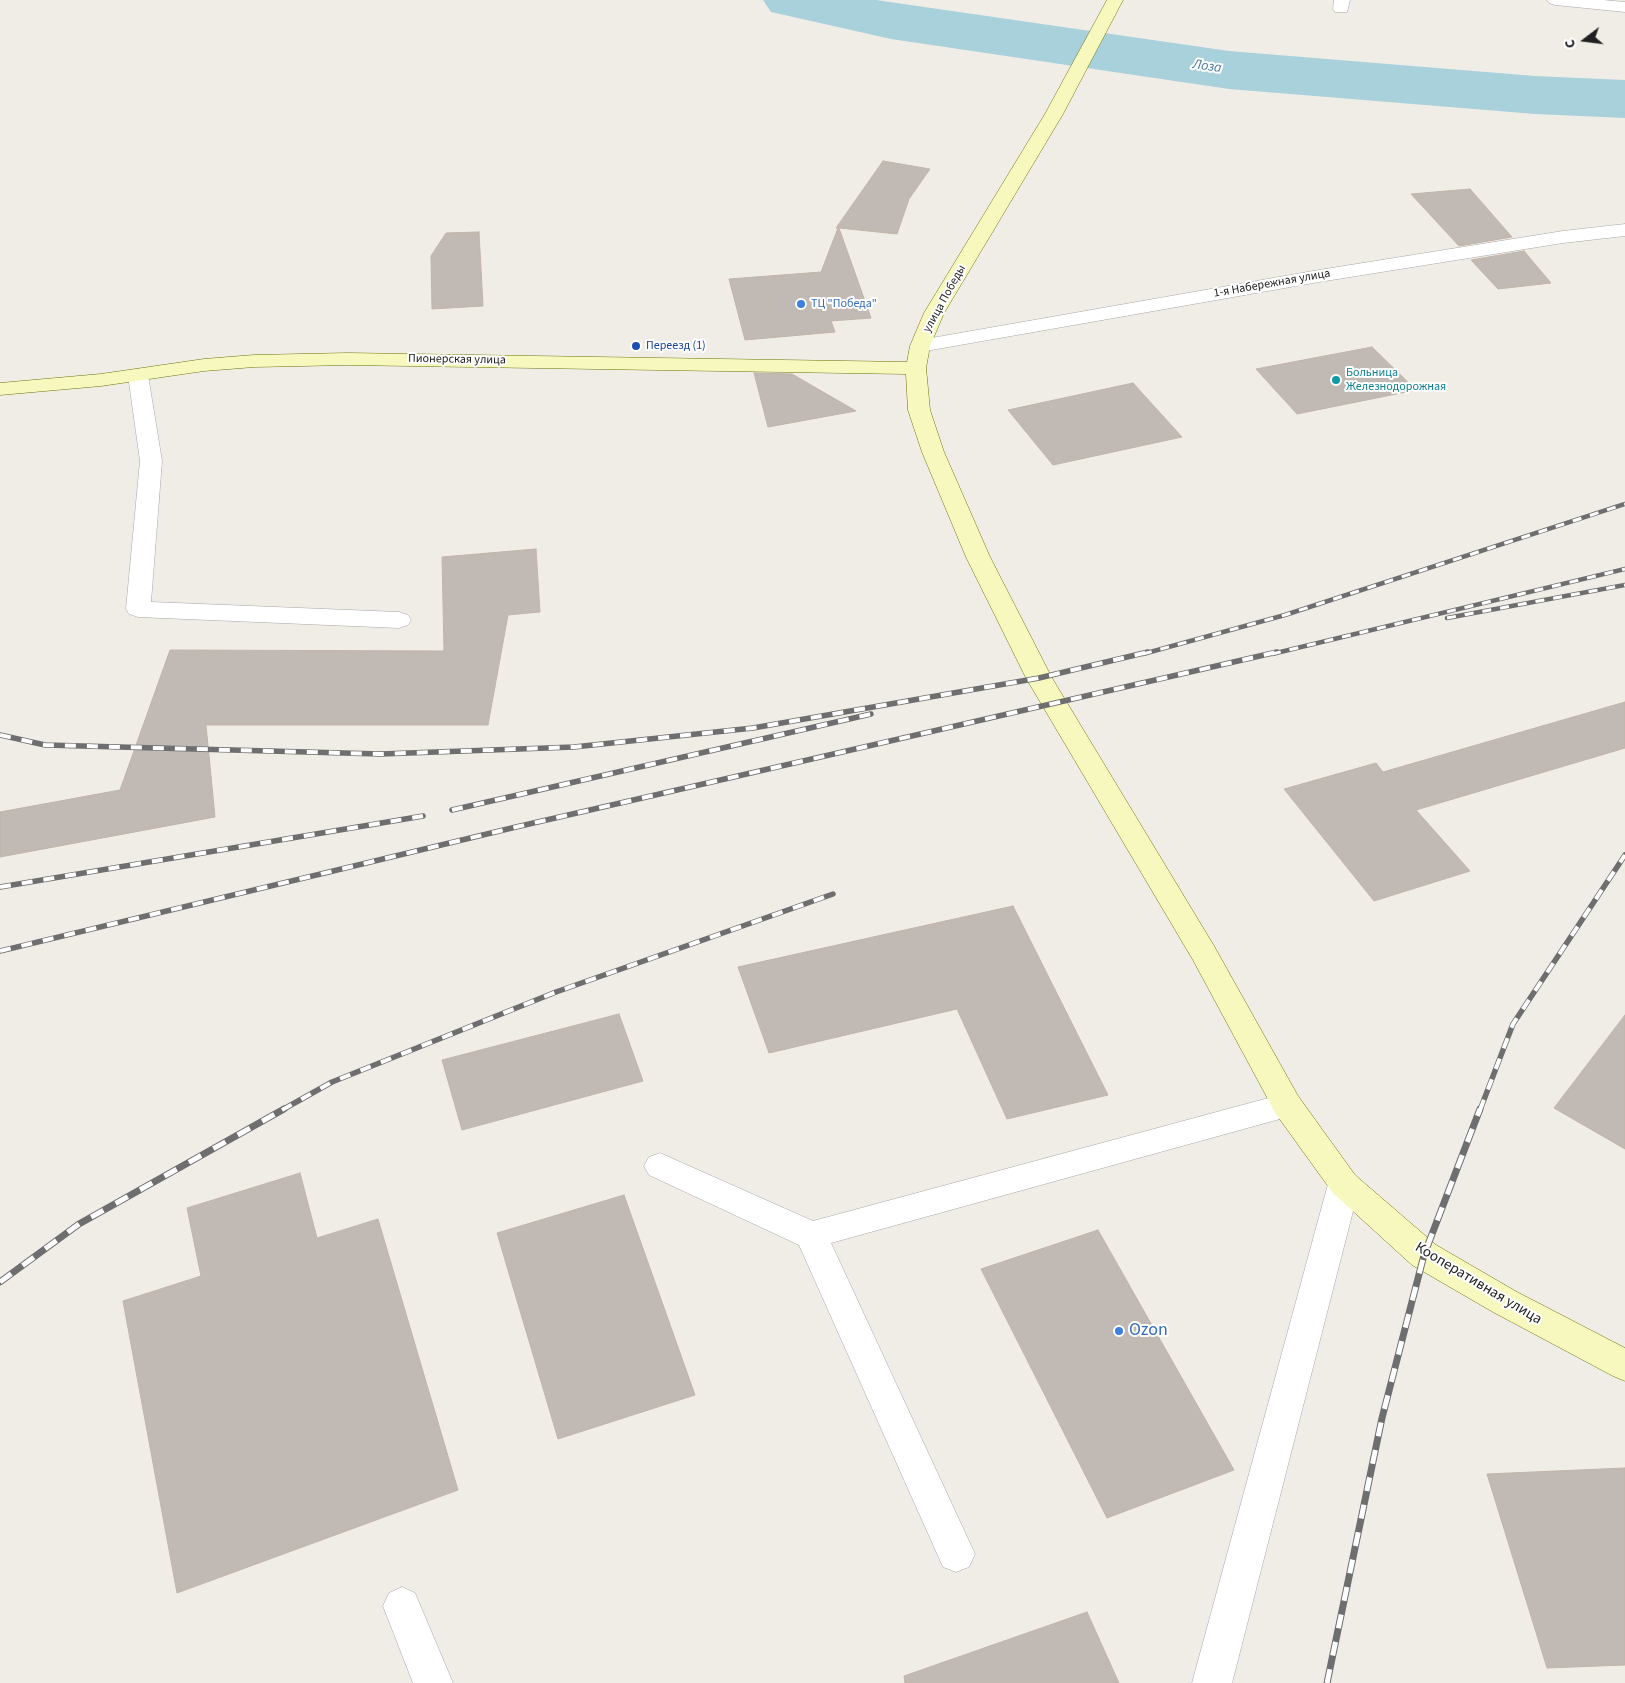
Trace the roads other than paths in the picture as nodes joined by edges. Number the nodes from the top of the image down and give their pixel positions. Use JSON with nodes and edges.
{"nodes":[{"id":1,"x":1115,"y":0,"type":"edge"},
{"id":2,"x":1555,"y":0,"type":"edge"},
{"id":3,"x":1625,"y":7,"type":"edge"},
{"id":4,"x":1625,"y":230,"type":"edge"},
{"id":5,"x":920,"y":346,"type":"junction"},
{"id":6,"x":916,"y":368,"type":"junction"},
{"id":7,"x":138,"y":375,"type":"junction"},
{"id":8,"x":0,"y":389,"type":"edge"},
{"id":9,"x":399,"y":620,"type":"dead end"},
{"id":10,"x":1204,"y":954,"type":"joint"},
{"id":11,"x":1287,"y":1105,"type":"junction"},
{"id":12,"x":660,"y":1166,"type":"dead end"},
{"id":13,"x":1344,"y":1184,"type":"junction"},
{"id":14,"x":811,"y":1234,"type":"junction"},
{"id":15,"x":1625,"y":1365,"type":"edge"},
{"id":16,"x":956,"y":1554,"type":"dead end"},
{"id":17,"x":402,"y":1606,"type":"dead end"},
{"id":18,"x":433,"y":1683,"type":"edge"},
{"id":19,"x":1212,"y":1683,"type":"edge"}],
"edges":[{"from":1,"to":5,"type":"main road","name":"улица Победы"},
{"from":2,"to":3,"type":"street"},
{"from":4,"to":5,"type":"street","name":"1-я Набережная улица"},
{"from":5,"to":6,"type":"main road","name":"улица Победы"},
{"from":6,"to":7,"type":"main road","name":"Пионерская улица"},
{"from":6,"to":10,"type":"main road","name":"улица Победы"},
{"from":7,"to":8,"type":"main road","name":"Пионерская улица"},
{"from":7,"to":9,"type":"street"},
{"from":10,"to":11,"type":"main road","name":"Кооперативная улица"},
{"from":11,"to":13,"type":"main road","name":"Кооперативная улица"},
{"from":11,"to":14,"type":"street"},
{"from":12,"to":14,"type":"street"},
{"from":13,"to":15,"type":"main road","name":"Кооперативная улица"},
{"from":13,"to":19,"type":"street"},
{"from":14,"to":16,"type":"street"},
{"from":17,"to":18,"type":"street"}]}
